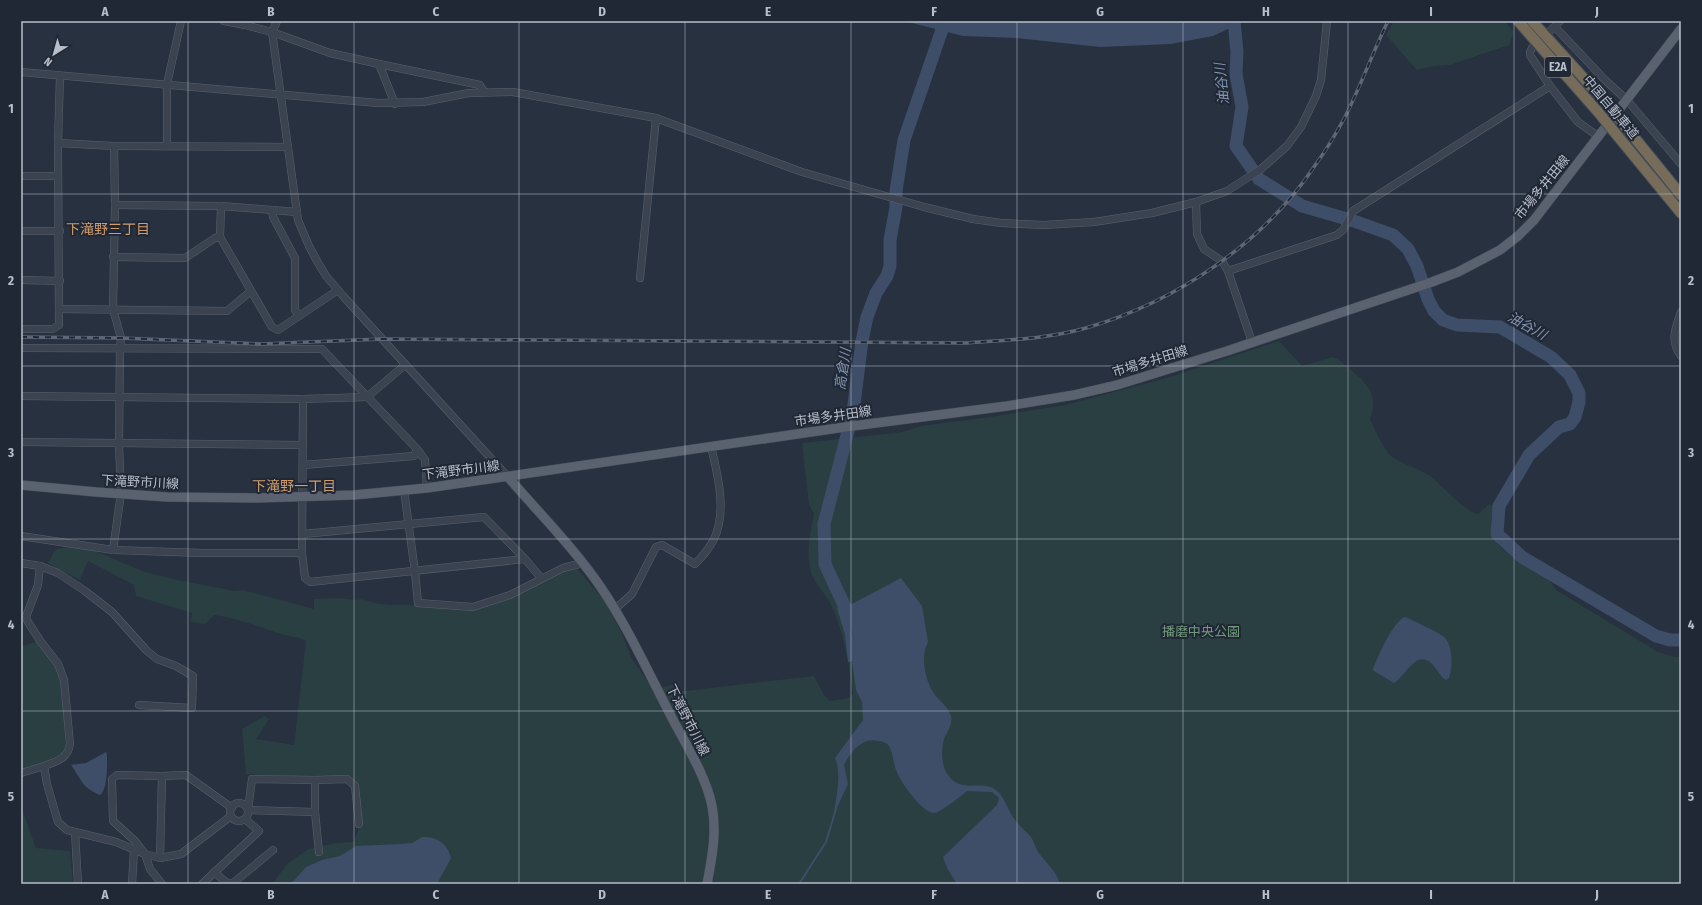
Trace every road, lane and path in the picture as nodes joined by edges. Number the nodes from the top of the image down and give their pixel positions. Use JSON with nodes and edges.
{"nodes":[{"id":1,"x":180,"y":21,"type":"edge"},
{"id":2,"x":224,"y":21,"type":"edge"},
{"id":3,"x":277,"y":21,"type":"edge"},
{"id":4,"x":1327,"y":21,"type":"edge"},
{"id":5,"x":1518,"y":21,"type":"edge"},
{"id":6,"x":1532,"y":21,"type":"edge"},
{"id":7,"x":1555,"y":26,"type":"edge"},
{"id":8,"x":1681,"y":29,"type":"edge"},
{"id":9,"x":272,"y":32,"type":"junction"},
{"id":10,"x":1532,"y":48,"type":"dead end"},
{"id":11,"x":378,"y":64,"type":"junction"},
{"id":12,"x":21,"y":72,"type":"edge"},
{"id":13,"x":60,"y":76,"type":"junction"},
{"id":14,"x":167,"y":84,"type":"junction"},
{"id":15,"x":1550,"y":86,"type":"junction"},
{"id":16,"x":484,"y":92,"type":"junction"},
{"id":17,"x":281,"y":94,"type":"junction"},
{"id":18,"x":1627,"y":100,"type":"junction"},
{"id":19,"x":395,"y":104,"type":"junction"},
{"id":20,"x":656,"y":118,"type":"junction"},
{"id":21,"x":1598,"y":137,"type":"junction"},
{"id":22,"x":58,"y":143,"type":"junction"},
{"id":23,"x":114,"y":146,"type":"junction"},
{"id":24,"x":167,"y":146,"type":"junction"},
{"id":25,"x":288,"y":147,"type":"junction"},
{"id":26,"x":1681,"y":164,"type":"edge"},
{"id":27,"x":21,"y":176,"type":"edge"},
{"id":28,"x":58,"y":176,"type":"junction"},
{"id":29,"x":1681,"y":195,"type":"edge"},
{"id":30,"x":1196,"y":202,"type":"junction"},
{"id":31,"x":115,"y":204,"type":"junction"},
{"id":32,"x":222,"y":206,"type":"junction"},
{"id":33,"x":272,"y":210,"type":"junction"},
{"id":34,"x":297,"y":212,"type":"junction"},
{"id":35,"x":1681,"y":213,"type":"edge"},
{"id":36,"x":21,"y":231,"type":"edge"},
{"id":37,"x":60,"y":231,"type":"junction"},
{"id":38,"x":220,"y":237,"type":"junction"},
{"id":39,"x":114,"y":257,"type":"junction"},
{"id":40,"x":1228,"y":271,"type":"junction"},
{"id":41,"x":640,"y":278,"type":"dead end"},
{"id":42,"x":21,"y":280,"type":"edge"},
{"id":43,"x":60,"y":281,"type":"junction"},
{"id":44,"x":251,"y":290,"type":"junction"},
{"id":45,"x":338,"y":290,"type":"junction"},
{"id":46,"x":59,"y":309,"type":"junction"},
{"id":47,"x":112,"y":309,"type":"junction"},
{"id":48,"x":1681,"y":312,"type":"edge"},
{"id":49,"x":299,"y":316,"type":"junction"},
{"id":50,"x":21,"y":329,"type":"edge"},
{"id":51,"x":1252,"y":342,"type":"junction"},
{"id":52,"x":21,"y":348,"type":"edge"},
{"id":53,"x":120,"y":348,"type":"junction"},
{"id":54,"x":1681,"y":356,"type":"edge"},
{"id":55,"x":404,"y":365,"type":"junction"},
{"id":56,"x":21,"y":396,"type":"edge"},
{"id":57,"x":120,"y":396,"type":"junction"},
{"id":58,"x":367,"y":397,"type":"junction"},
{"id":59,"x":303,"y":399,"type":"junction"},
{"id":60,"x":21,"y":442,"type":"edge"},
{"id":61,"x":119,"y":444,"type":"junction"},
{"id":62,"x":302,"y":445,"type":"junction"},
{"id":63,"x":711,"y":447,"type":"junction"},
{"id":64,"x":416,"y":449,"type":"junction"},
{"id":65,"x":303,"y":465,"type":"junction"},
{"id":66,"x":508,"y":477,"type":"junction"},
{"id":67,"x":21,"y":485,"type":"edge"},
{"id":68,"x":427,"y":488,"type":"junction"},
{"id":69,"x":404,"y":490,"type":"junction"},
{"id":70,"x":121,"y":493,"type":"junction"},
{"id":71,"x":304,"y":497,"type":"junction"},
{"id":72,"x":408,"y":524,"type":"junction"},
{"id":73,"x":303,"y":534,"type":"junction"},
{"id":74,"x":21,"y":536,"type":"edge"},
{"id":75,"x":113,"y":550,"type":"junction"},
{"id":76,"x":302,"y":553,"type":"junction"},
{"id":77,"x":525,"y":559,"type":"junction"},
{"id":78,"x":21,"y":563,"type":"edge"},
{"id":79,"x":583,"y":563,"type":"junction"},
{"id":80,"x":40,"y":566,"type":"junction"},
{"id":81,"x":415,"y":572,"type":"junction"},
{"id":82,"x":541,"y":578,"type":"junction"},
{"id":83,"x":615,"y":609,"type":"junction"},
{"id":84,"x":138,"y":705,"type":"dead end"},
{"id":85,"x":44,"y":766,"type":"junction"},
{"id":86,"x":21,"y":773,"type":"edge"},
{"id":87,"x":162,"y":776,"type":"junction"},
{"id":88,"x":315,"y":780,"type":"junction"},
{"id":89,"x":232,"y":808,"type":"junction"},
{"id":90,"x":248,"y":810,"type":"junction"},
{"id":91,"x":315,"y":812,"type":"junction"},
{"id":92,"x":231,"y":816,"type":"junction"},
{"id":93,"x":245,"y":819,"type":"junction"},
{"id":94,"x":359,"y":824,"type":"dead end"},
{"id":95,"x":75,"y":832,"type":"junction"},
{"id":96,"x":134,"y":850,"type":"junction"},
{"id":97,"x":273,"y":850,"type":"dead end"},
{"id":98,"x":319,"y":852,"type":"dead end"},
{"id":99,"x":145,"y":854,"type":"junction"},
{"id":100,"x":160,"y":858,"type":"junction"},
{"id":101,"x":214,"y":872,"type":"junction"},
{"id":102,"x":78,"y":884,"type":"edge"},
{"id":103,"x":132,"y":884,"type":"edge"},
{"id":104,"x":162,"y":884,"type":"edge"},
{"id":105,"x":202,"y":884,"type":"edge"},
{"id":106,"x":232,"y":884,"type":"edge"},
{"id":107,"x":707,"y":884,"type":"edge"}],
"edges":[{"from":1,"to":14,"type":"street"},
{"from":2,"to":9,"type":"street"},
{"from":3,"to":9,"type":"street"},
{"from":4,"to":30,"type":"street"},
{"from":5,"to":35,"type":"highway","name":"中国自動車道","number":"E2A","bridge":true},
{"from":6,"to":29,"type":"highway","name":"中国自動車道","number":"E2A","bridge":true},
{"from":7,"to":18,"type":"street"},
{"from":8,"to":18,"type":"main road","name":"市場多井田線"},
{"from":9,"to":11,"type":"street"},
{"from":9,"to":17,"type":"street"},
{"from":10,"to":15,"type":"street"},
{"from":11,"to":16,"type":"street"},
{"from":11,"to":19,"type":"street"},
{"from":12,"to":13,"type":"street"},
{"from":13,"to":14,"type":"street"},
{"from":13,"to":22,"type":"street"},
{"from":14,"to":17,"type":"street"},
{"from":14,"to":24,"type":"street"},
{"from":15,"to":21,"type":"street"},
{"from":15,"to":40,"type":"street"},
{"from":16,"to":19,"type":"street"},
{"from":16,"to":20,"type":"street"},
{"from":17,"to":19,"type":"street"},
{"from":17,"to":25,"type":"street"},
{"from":18,"to":21,"type":"main road","name":"市場多井田線"},
{"from":18,"to":26,"type":"street"},
{"from":20,"to":30,"type":"street"},
{"from":20,"to":41,"type":"street"},
{"from":21,"to":51,"type":"main road","name":"市場多井田線"},
{"from":22,"to":23,"type":"street"},
{"from":22,"to":28,"type":"street"},
{"from":23,"to":24,"type":"street"},
{"from":23,"to":31,"type":"street"},
{"from":24,"to":25,"type":"street"},
{"from":25,"to":34,"type":"street"},
{"from":27,"to":28,"type":"street"},
{"from":28,"to":37,"type":"street"},
{"from":30,"to":40,"type":"street"},
{"from":31,"to":32,"type":"street"},
{"from":31,"to":39,"type":"street"},
{"from":32,"to":33,"type":"street"},
{"from":32,"to":38,"type":"street"},
{"from":33,"to":34,"type":"street"},
{"from":33,"to":49,"type":"street"},
{"from":34,"to":45,"type":"street"},
{"from":36,"to":37,"type":"street"},
{"from":37,"to":43,"type":"street"},
{"from":38,"to":39,"type":"street"},
{"from":38,"to":44,"type":"street"},
{"from":39,"to":47,"type":"street"},
{"from":40,"to":51,"type":"street"},
{"from":42,"to":43,"type":"street"},
{"from":43,"to":46,"type":"street"},
{"from":44,"to":47,"type":"street"},
{"from":44,"to":49,"type":"street"},
{"from":45,"to":49,"type":"street"},
{"from":45,"to":55,"type":"street"},
{"from":46,"to":47,"type":"street"},
{"from":46,"to":50,"type":"street"},
{"from":47,"to":53,"type":"street"},
{"from":48,"to":54,"type":"street"},
{"from":51,"to":63,"type":"main road","name":"市場多井田線"},
{"from":52,"to":53,"type":"street"},
{"from":53,"to":57,"type":"street"},
{"from":53,"to":58,"type":"street"},
{"from":55,"to":58,"type":"street"},
{"from":55,"to":66,"type":"street"},
{"from":56,"to":57,"type":"street"},
{"from":57,"to":59,"type":"street"},
{"from":57,"to":61,"type":"street"},
{"from":58,"to":59,"type":"street"},
{"from":58,"to":64,"type":"street"},
{"from":59,"to":62,"type":"street"},
{"from":60,"to":61,"type":"street"},
{"from":61,"to":62,"type":"street"},
{"from":61,"to":70,"type":"street"},
{"from":62,"to":65,"type":"street"},
{"from":63,"to":66,"type":"main road","name":"市場多井田線"},
{"from":63,"to":83,"type":"street"},
{"from":64,"to":65,"type":"street"},
{"from":64,"to":68,"type":"street"},
{"from":65,"to":71,"type":"street"},
{"from":66,"to":68,"type":"main road","name":"下滝野市川線"},
{"from":66,"to":79,"type":"main road","name":"下滝野市川線"},
{"from":67,"to":70,"type":"main road","name":"下滝野市川線"},
{"from":68,"to":69,"type":"main road","name":"下滝野市川線"},
{"from":69,"to":71,"type":"main road","name":"下滝野市川線"},
{"from":69,"to":72,"type":"street"},
{"from":70,"to":71,"type":"main road","name":"下滝野市川線"},
{"from":70,"to":75,"type":"street"},
{"from":71,"to":73,"type":"street"},
{"from":72,"to":73,"type":"street"},
{"from":72,"to":77,"type":"street"},
{"from":72,"to":81,"type":"street"},
{"from":73,"to":76,"type":"street"},
{"from":74,"to":75,"type":"street"},
{"from":75,"to":76,"type":"street"},
{"from":76,"to":81,"type":"street"},
{"from":77,"to":81,"type":"street"},
{"from":77,"to":82,"type":"street"},
{"from":78,"to":80,"type":"street"},
{"from":79,"to":82,"type":"street"},
{"from":79,"to":83,"type":"main road","name":"下滝野市川線"},
{"from":80,"to":84,"type":"street"},
{"from":80,"to":85,"type":"street"},
{"from":81,"to":82,"type":"street"},
{"from":83,"to":107,"type":"main road","name":"下滝野市川線"},
{"from":85,"to":86,"type":"street"},
{"from":85,"to":95,"type":"street"},
{"from":87,"to":89,"type":"street"},
{"from":87,"to":99,"type":"street"},
{"from":87,"to":100,"type":"street"},
{"from":88,"to":90,"type":"street"},
{"from":88,"to":91,"type":"street"},
{"from":88,"to":94,"type":"street"},
{"from":89,"to":90,"type":"street"},
{"from":89,"to":92,"type":"street"},
{"from":90,"to":91,"type":"street"},
{"from":90,"to":93,"type":"street"},
{"from":91,"to":98,"type":"street"},
{"from":92,"to":93,"type":"street"},
{"from":92,"to":100,"type":"street"},
{"from":93,"to":101,"type":"street"},
{"from":95,"to":96,"type":"street"},
{"from":95,"to":102,"type":"street"},
{"from":96,"to":99,"type":"street"},
{"from":96,"to":103,"type":"street"},
{"from":97,"to":106,"type":"street"},
{"from":99,"to":100,"type":"street"},
{"from":99,"to":104,"type":"street"},
{"from":101,"to":105,"type":"street"},
{"from":101,"to":106,"type":"street"}]}
